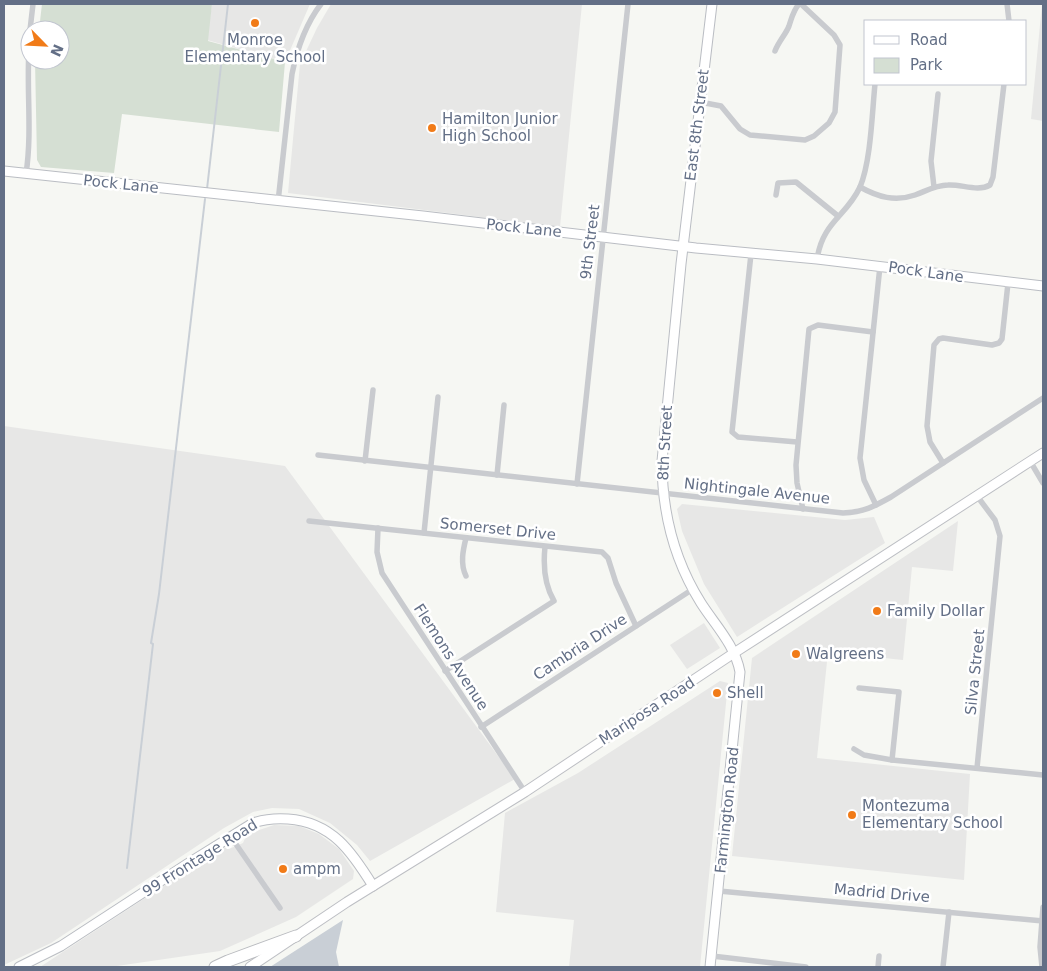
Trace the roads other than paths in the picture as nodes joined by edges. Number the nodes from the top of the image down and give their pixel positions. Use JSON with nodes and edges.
{"nodes":[{"id":1,"x":33,"y":4,"type":"edge"},
{"id":2,"x":320,"y":4,"type":"edge"},
{"id":3,"x":628,"y":4,"type":"edge"},
{"id":4,"x":712,"y":4,"type":"edge"},
{"id":5,"x":800,"y":4,"type":"edge"},
{"id":6,"x":1007,"y":4,"type":"edge"},
{"id":7,"x":31,"y":20,"type":"edge"},
{"id":8,"x":1009,"y":20,"type":"edge"},
{"id":9,"x":775,"y":50,"type":"dead end"},
{"id":10,"x":28,"y":70,"type":"edge"},
{"id":11,"x":875,"y":85,"type":"edge"},
{"id":12,"x":1004,"y":85,"type":"edge"},
{"id":13,"x":938,"y":94,"type":"dead end"},
{"id":14,"x":700,"y":102,"type":"junction"},
{"id":15,"x":4,"y":171,"type":"edge"},
{"id":16,"x":26,"y":174,"type":"junction"},
{"id":17,"x":860,"y":187,"type":"junction"},
{"id":18,"x":934,"y":188,"type":"junction"},
{"id":19,"x":776,"y":195,"type":"dead end"},
{"id":20,"x":278,"y":202,"type":"junction"},
{"id":21,"x":838,"y":216,"type":"junction"},
{"id":22,"x":604,"y":237,"type":"junction"},
{"id":23,"x":683,"y":247,"type":"junction"},
{"id":24,"x":751,"y":254,"type":"junction"},
{"id":25,"x":817,"y":259,"type":"junction"},
{"id":26,"x":880,"y":266,"type":"junction"},
{"id":27,"x":1008,"y":283,"type":"junction"},
{"id":28,"x":1043,"y":286,"type":"edge"},
{"id":29,"x":873,"y":332,"type":"junction"},
{"id":30,"x":373,"y":390,"type":"dead end"},
{"id":31,"x":438,"y":397,"type":"dead end"},
{"id":32,"x":1043,"y":398,"type":"edge"},
{"id":33,"x":504,"y":405,"type":"dead end"},
{"id":34,"x":797,"y":442,"type":"junction"},
{"id":35,"x":1043,"y":453,"type":"edge"},
{"id":36,"x":318,"y":455,"type":"dead end"},
{"id":37,"x":365,"y":461,"type":"junction"},
{"id":38,"x":1030,"y":461,"type":"junction"},
{"id":39,"x":943,"y":463,"type":"junction"},
{"id":40,"x":431,"y":468,"type":"junction"},
{"id":41,"x":497,"y":475,"type":"junction"},
{"id":42,"x":1043,"y":483,"type":"edge"},
{"id":43,"x":577,"y":484,"type":"junction"},
{"id":44,"x":664,"y":493,"type":"junction"},
{"id":45,"x":977,"y":496,"type":"junction"},
{"id":46,"x":876,"y":505,"type":"junction"},
{"id":47,"x":803,"y":509,"type":"junction"},
{"id":48,"x":309,"y":521,"type":"dead end"},
{"id":49,"x":378,"y":528,"type":"junction"},
{"id":50,"x":424,"y":533,"type":"junction"},
{"id":51,"x":466,"y":538,"type":"junction"},
{"id":52,"x":545,"y":547,"type":"junction"},
{"id":53,"x":466,"y":576,"type":"dead end"},
{"id":54,"x":693,"y":589,"type":"junction"},
{"id":55,"x":636,"y":626,"type":"junction"},
{"id":56,"x":734,"y":653,"type":"junction"},
{"id":57,"x":445,"y":671,"type":"junction"},
{"id":58,"x":859,"y":688,"type":"dead end"},
{"id":59,"x":481,"y":727,"type":"junction"},
{"id":60,"x":854,"y":749,"type":"dead end"},
{"id":61,"x":892,"y":760,"type":"junction"},
{"id":62,"x":977,"y":768,"type":"junction"},
{"id":63,"x":1043,"y":775,"type":"edge"},
{"id":64,"x":524,"y":792,"type":"junction"},
{"id":65,"x":231,"y":837,"type":"junction"},
{"id":66,"x":373,"y":886,"type":"junction"},
{"id":67,"x":719,"y":890,"type":"junction"},
{"id":68,"x":1043,"y":907,"type":"edge"},
{"id":69,"x":280,"y":908,"type":"dead end"},
{"id":70,"x":949,"y":912,"type":"junction"},
{"id":71,"x":1043,"y":921,"type":"edge"},
{"id":72,"x":296,"y":936,"type":"junction"},
{"id":73,"x":712,"y":956,"type":"junction"},
{"id":74,"x":880,"y":956,"type":"dead end"},
{"id":75,"x":753,"y":964,"type":"edge"},
{"id":76,"x":18,"y":967,"type":"edge"},
{"id":77,"x":216,"y":967,"type":"edge"},
{"id":78,"x":250,"y":967,"type":"edge"},
{"id":79,"x":710,"y":967,"type":"edge"},
{"id":80,"x":806,"y":967,"type":"edge"},
{"id":81,"x":878,"y":967,"type":"edge"},
{"id":82,"x":943,"y":967,"type":"edge"},
{"id":83,"x":1042,"y":967,"type":"edge"}],
"edges":[{"from":1,"to":7,"type":"street"},
{"from":2,"to":20,"type":"street"},
{"from":3,"to":22,"type":"street","name":"9th Street"},
{"from":4,"to":14,"type":"street","name":"East 8th Street"},
{"from":5,"to":9,"type":"street"},
{"from":5,"to":14,"type":"street"},
{"from":6,"to":8,"type":"street"},
{"from":10,"to":16,"type":"street"},
{"from":11,"to":17,"type":"street"},
{"from":12,"to":18,"type":"street"},
{"from":13,"to":18,"type":"street"},
{"from":14,"to":23,"type":"street","name":"East 8th Street"},
{"from":15,"to":16,"type":"street","name":"Pock Lane"},
{"from":16,"to":20,"type":"street","name":"Pock Lane"},
{"from":17,"to":18,"type":"street"},
{"from":17,"to":21,"type":"street"},
{"from":19,"to":21,"type":"street"},
{"from":20,"to":22,"type":"street","name":"Pock Lane"},
{"from":21,"to":25,"type":"street"},
{"from":22,"to":23,"type":"street","name":"Pock Lane"},
{"from":22,"to":43,"type":"street","name":"9th Street"},
{"from":23,"to":24,"type":"street","name":"Pock Lane"},
{"from":23,"to":44,"type":"street","name":"8th Street"},
{"from":24,"to":25,"type":"street","name":"Pock Lane"},
{"from":24,"to":34,"type":"street"},
{"from":25,"to":26,"type":"street","name":"Pock Lane"},
{"from":26,"to":27,"type":"street","name":"Pock Lane"},
{"from":26,"to":29,"type":"street"},
{"from":27,"to":28,"type":"street","name":"Pock Lane"},
{"from":27,"to":39,"type":"street"},
{"from":29,"to":34,"type":"street"},
{"from":29,"to":46,"type":"street"},
{"from":30,"to":37,"type":"street"},
{"from":31,"to":40,"type":"street"},
{"from":32,"to":39,"type":"street","name":"Nightingale Avenue"},
{"from":33,"to":41,"type":"street"},
{"from":34,"to":47,"type":"street"},
{"from":35,"to":38,"type":"street","name":"Mariposa Road"},
{"from":36,"to":37,"type":"street","name":"Nightingale Avenue"},
{"from":37,"to":40,"type":"street","name":"Nightingale Avenue"},
{"from":38,"to":42,"type":"street"},
{"from":38,"to":45,"type":"street","name":"Mariposa Road"},
{"from":39,"to":46,"type":"street","name":"Nightingale Avenue"},
{"from":40,"to":41,"type":"street","name":"Nightingale Avenue"},
{"from":40,"to":50,"type":"street"},
{"from":41,"to":43,"type":"street","name":"Nightingale Avenue"},
{"from":43,"to":44,"type":"street","name":"Nightingale Avenue"},
{"from":44,"to":47,"type":"street","name":"Nightingale Avenue"},
{"from":44,"to":54,"type":"street","name":"8th Street"},
{"from":45,"to":56,"type":"street","name":"Mariposa Road"},
{"from":45,"to":62,"type":"street","name":"Silva Street"},
{"from":46,"to":47,"type":"street","name":"Nightingale Avenue"},
{"from":48,"to":49,"type":"street","name":"Somerset Drive"},
{"from":49,"to":50,"type":"street","name":"Somerset Drive"},
{"from":49,"to":57,"type":"street","name":"Flemons Avenue"},
{"from":50,"to":51,"type":"street","name":"Somerset Drive"},
{"from":51,"to":52,"type":"street","name":"Somerset Drive"},
{"from":51,"to":53,"type":"street"},
{"from":52,"to":55,"type":"street","name":"Somerset Drive"},
{"from":52,"to":57,"type":"street"},
{"from":54,"to":55,"type":"street","name":"Cambria Drive"},
{"from":54,"to":56,"type":"street","name":"8th Street"},
{"from":55,"to":59,"type":"street","name":"Cambria Drive"},
{"from":56,"to":64,"type":"street","name":"Mariposa Road"},
{"from":56,"to":67,"type":"street","name":"Farmington Road"},
{"from":57,"to":59,"type":"street","name":"Flemons Avenue"},
{"from":58,"to":61,"type":"street"},
{"from":59,"to":64,"type":"street","name":"Flemons Avenue"},
{"from":60,"to":61,"type":"street"},
{"from":61,"to":62,"type":"street"},
{"from":62,"to":63,"type":"street"},
{"from":64,"to":66,"type":"street","name":"Mariposa Road"},
{"from":65,"to":66,"type":"street","name":"99 Frontage Road"},
{"from":65,"to":69,"type":"street"},
{"from":65,"to":76,"type":"street","name":"99 Frontage Road"},
{"from":66,"to":72,"type":"street","name":"Mariposa Road"},
{"from":67,"to":70,"type":"street","name":"Madrid Drive"},
{"from":67,"to":73,"type":"street","name":"Farmington Road"},
{"from":68,"to":71,"type":"street"},
{"from":70,"to":71,"type":"street","name":"Madrid Drive"},
{"from":70,"to":82,"type":"street"},
{"from":71,"to":83,"type":"street"},
{"from":72,"to":77,"type":"highway"},
{"from":72,"to":78,"type":"street","name":"Mariposa Road"},
{"from":73,"to":75,"type":"street"},
{"from":73,"to":79,"type":"street","name":"Farmington Road"},
{"from":74,"to":81,"type":"street"},
{"from":75,"to":80,"type":"street"}]}
